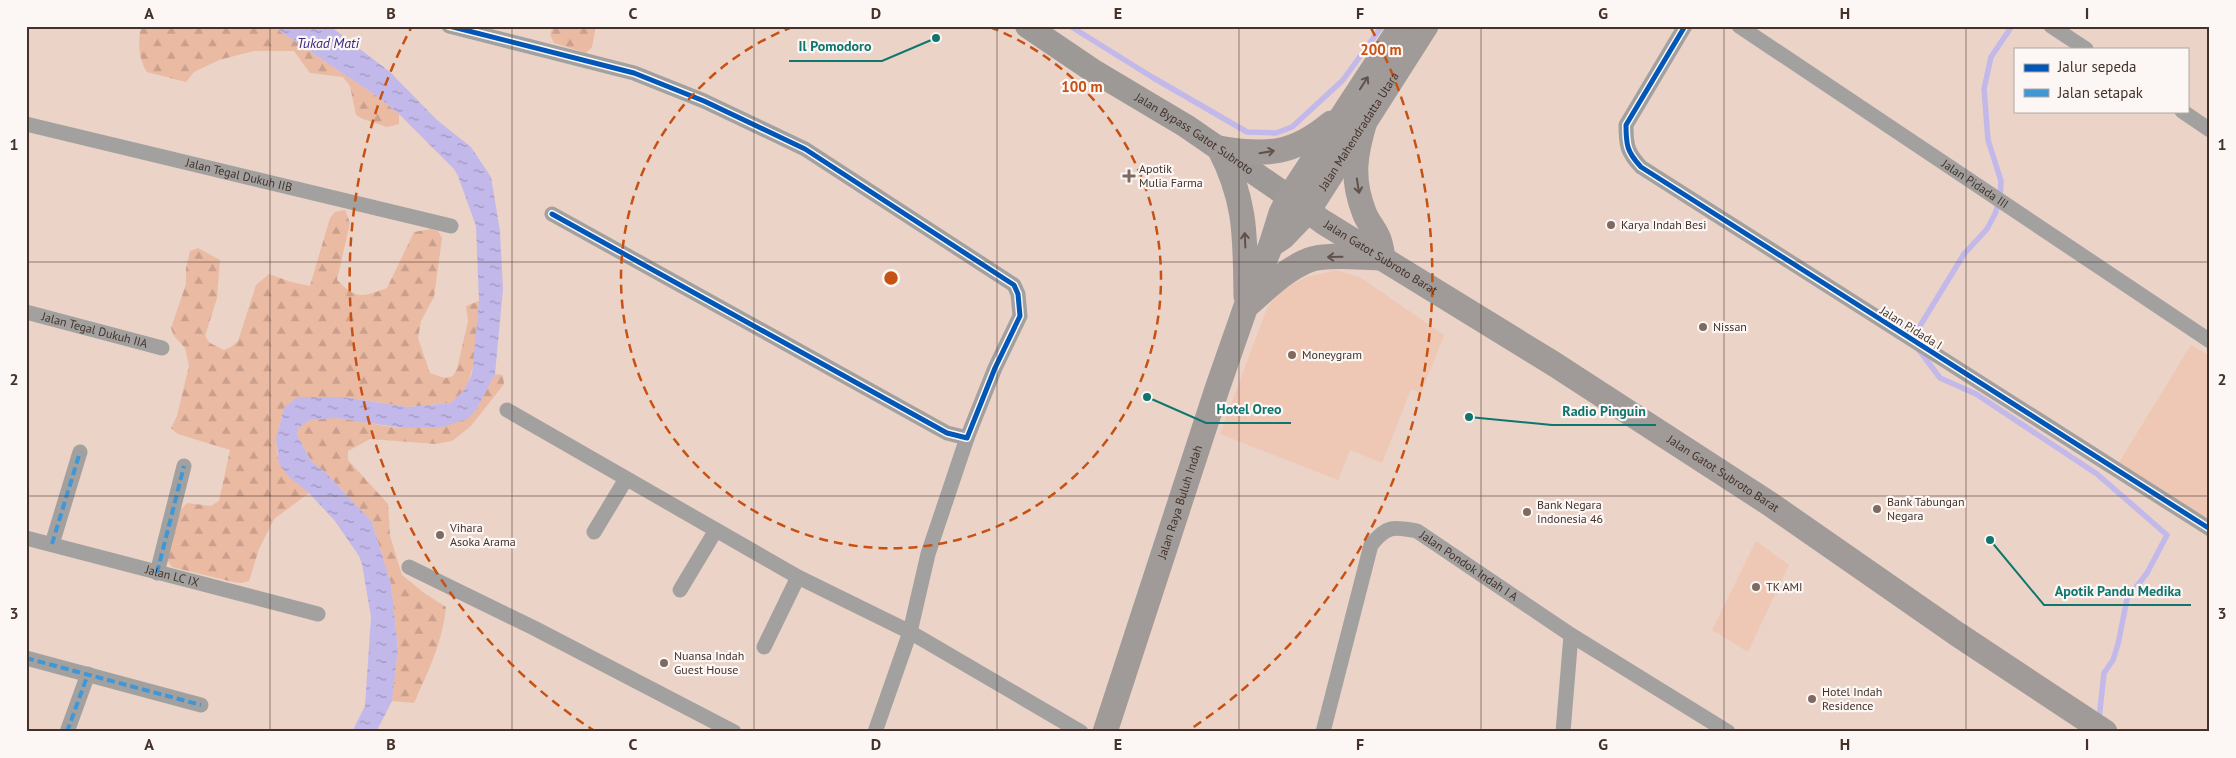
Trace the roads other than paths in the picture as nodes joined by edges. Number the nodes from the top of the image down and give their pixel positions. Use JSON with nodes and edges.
{"nodes":[{"id":1,"x":449,"y":26,"type":"edge"},
{"id":2,"x":1027,"y":26,"type":"edge"},
{"id":3,"x":1401,"y":26,"type":"edge"},
{"id":4,"x":1426,"y":26,"type":"edge"},
{"id":5,"x":1685,"y":26,"type":"edge"},
{"id":6,"x":1739,"y":26,"type":"edge"},
{"id":7,"x":2051,"y":26,"type":"edge"},
{"id":8,"x":2084,"y":48,"type":"edge"},
{"id":9,"x":2183,"y":112,"type":"edge"},
{"id":10,"x":1356,"y":115,"type":"junction"},
{"id":11,"x":26,"y":124,"type":"edge"},
{"id":12,"x":2210,"y":130,"type":"edge"},
{"id":13,"x":1219,"y":148,"type":"junction"},
{"id":14,"x":1298,"y":204,"type":"junction"},
{"id":15,"x":552,"y":214,"type":"dead end"},
{"id":16,"x":451,"y":226,"type":"dead end"},
{"id":17,"x":1383,"y":258,"type":"junction"},
{"id":18,"x":1246,"y":306,"type":"junction"},
{"id":19,"x":26,"y":312,"type":"edge"},
{"id":20,"x":2210,"y":341,"type":"edge"},
{"id":21,"x":162,"y":348,"type":"dead end"},
{"id":22,"x":507,"y":410,"type":"dead end"},
{"id":23,"x":967,"y":438,"type":"junction"},
{"id":24,"x":80,"y":452,"type":"dead end"},
{"id":25,"x":184,"y":466,"type":"dead end"},
{"id":26,"x":626,"y":479,"type":"junction"},
{"id":27,"x":2210,"y":529,"type":"edge"},
{"id":28,"x":716,"y":530,"type":"junction"},
{"id":29,"x":594,"y":532,"type":"dead end"},
{"id":30,"x":26,"y":538,"type":"edge"},
{"id":31,"x":52,"y":544,"type":"junction"},
{"id":32,"x":409,"y":567,"type":"dead end"},
{"id":33,"x":157,"y":573,"type":"junction"},
{"id":34,"x":798,"y":577,"type":"junction"},
{"id":35,"x":680,"y":590,"type":"dead end"},
{"id":36,"x":318,"y":614,"type":"dead end"},
{"id":37,"x":910,"y":632,"type":"junction"},
{"id":38,"x":1571,"y":634,"type":"junction"},
{"id":39,"x":764,"y":647,"type":"dead end"},
{"id":40,"x":26,"y":658,"type":"edge"},
{"id":41,"x":88,"y":674,"type":"junction"},
{"id":42,"x":201,"y":705,"type":"dead end"},
{"id":43,"x":67,"y":732,"type":"edge"},
{"id":44,"x":734,"y":732,"type":"edge"},
{"id":45,"x":875,"y":732,"type":"edge"},
{"id":46,"x":1081,"y":732,"type":"edge"},
{"id":47,"x":1105,"y":732,"type":"edge"},
{"id":48,"x":1323,"y":732,"type":"edge"},
{"id":49,"x":1563,"y":732,"type":"edge"},
{"id":50,"x":1728,"y":732,"type":"edge"},
{"id":51,"x":2105,"y":732,"type":"edge"}],
"edges":[{"from":1,"to":23,"type":"street"},
{"from":2,"to":13,"type":"main road","name":"Jalan Bypass Gatot Subroto"},
{"from":10,"to":3,"type":"highway","name":"Jalan Mahendradatta Utara","one_way":true},
{"from":4,"to":10,"type":"highway","name":"Jalan Mahendradatta Utara"},
{"from":5,"to":27,"type":"street","name":"Jalan Pidada I"},
{"from":6,"to":20,"type":"street","name":"Jalan Pidada III"},
{"from":7,"to":8,"type":"street"},
{"from":9,"to":12,"type":"street"},
{"from":13,"to":10,"type":"highway","one_way":true},
{"from":10,"to":14,"type":"highway","name":"Jalan Mahendradatta Utara"},
{"from":10,"to":17,"type":"highway","one_way":true},
{"from":11,"to":16,"type":"street","name":"Jalan Tegal Dukuh IIB"},
{"from":13,"to":14,"type":"main road","name":"Jalan Bypass Gatot Subroto"},
{"from":18,"to":13,"type":"highway","one_way":true},
{"from":14,"to":17,"type":"highway","name":"Jalan Gatot Subroto Barat"},
{"from":14,"to":18,"type":"highway","name":"Jalan Raya Buluh Indah"},
{"from":15,"to":23,"type":"street"},
{"from":17,"to":18,"type":"highway","one_way":true},
{"from":17,"to":51,"type":"highway","name":"Jalan Gatot Subroto Barat"},
{"from":18,"to":47,"type":"highway","name":"Jalan Raya Buluh Indah"},
{"from":19,"to":21,"type":"street","name":"Jalan Tegal Dukuh IIA"},
{"from":22,"to":26,"type":"street"},
{"from":23,"to":37,"type":"street"},
{"from":24,"to":31,"type":"street"},
{"from":25,"to":33,"type":"street"},
{"from":26,"to":28,"type":"street"},
{"from":26,"to":29,"type":"street"},
{"from":28,"to":34,"type":"street"},
{"from":28,"to":35,"type":"street"},
{"from":30,"to":31,"type":"street","name":"Jalan LC IX"},
{"from":31,"to":33,"type":"street","name":"Jalan LC IX"},
{"from":32,"to":44,"type":"street"},
{"from":33,"to":36,"type":"street","name":"Jalan LC IX"},
{"from":34,"to":37,"type":"street"},
{"from":34,"to":39,"type":"street"},
{"from":37,"to":45,"type":"street"},
{"from":37,"to":46,"type":"street"},
{"from":38,"to":48,"type":"street","name":"Jalan Pondok Indah I A"},
{"from":38,"to":49,"type":"street"},
{"from":38,"to":50,"type":"street","name":"Jalan Pondok Indah I A"},
{"from":40,"to":41,"type":"street"},
{"from":41,"to":42,"type":"street"},
{"from":41,"to":43,"type":"street"}]}
